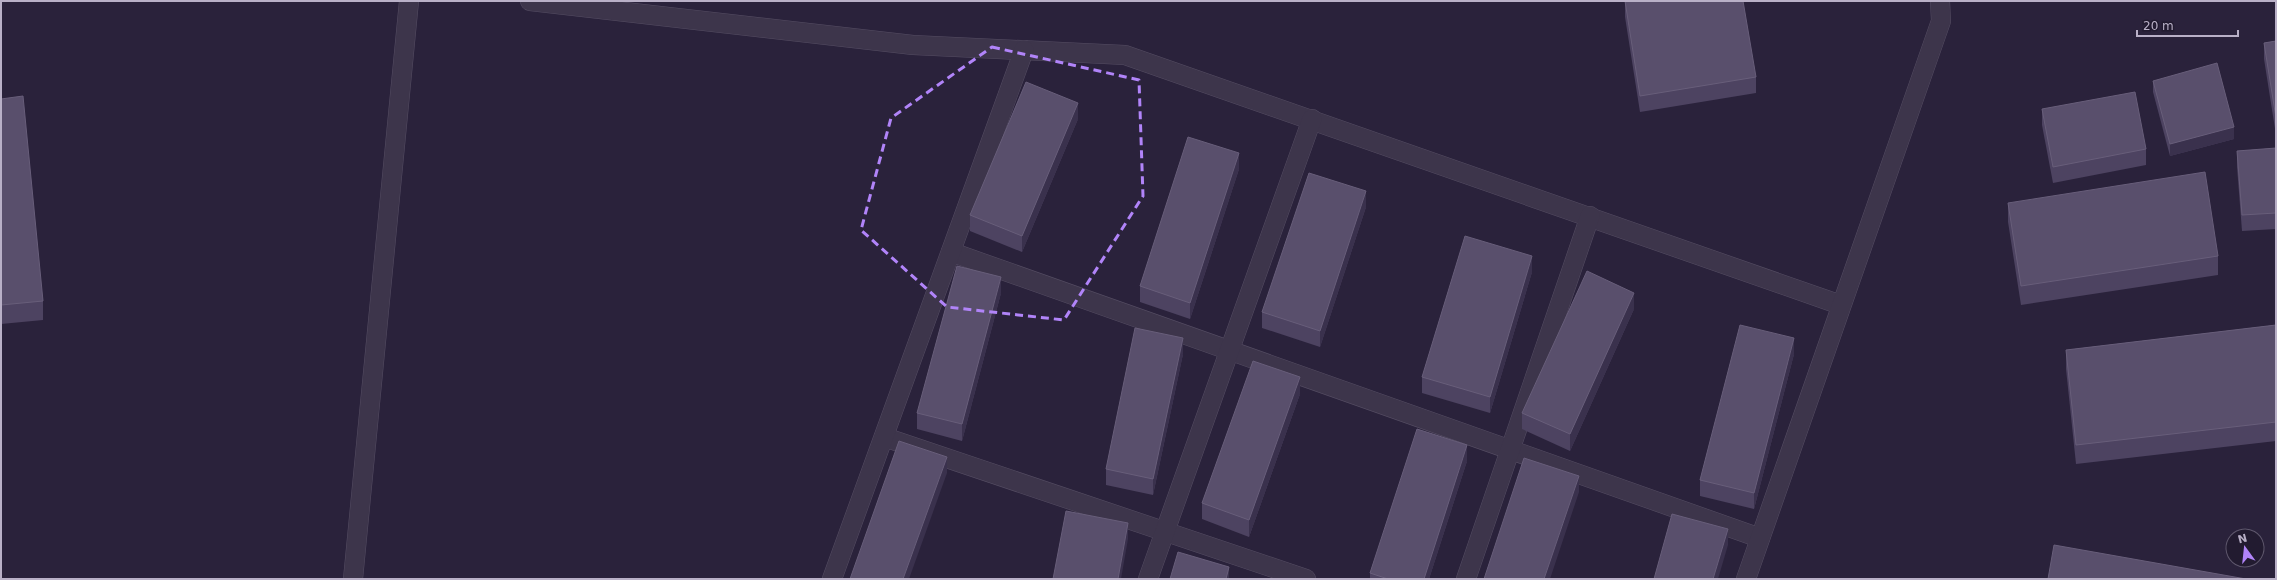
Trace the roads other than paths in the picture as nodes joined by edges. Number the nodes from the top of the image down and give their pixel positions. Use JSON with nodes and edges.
{"nodes":[{"id":1,"x":409,"y":1,"type":"edge"},
{"id":2,"x":530,"y":1,"type":"edge"},
{"id":3,"x":1940,"y":1,"type":"edge"},
{"id":4,"x":1024,"y":50,"type":"junction"},
{"id":5,"x":1312,"y":119,"type":"junction"},
{"id":6,"x":1590,"y":216,"type":"junction"},
{"id":7,"x":951,"y":252,"type":"junction"},
{"id":8,"x":1841,"y":305,"type":"junction"},
{"id":9,"x":1229,"y":350,"type":"junction"},
{"id":10,"x":884,"y":437,"type":"junction"},
{"id":11,"x":1510,"y":449,"type":"junction"},
{"id":12,"x":1165,"y":531,"type":"junction"},
{"id":13,"x":1760,"y":538,"type":"junction"},
{"id":14,"x":353,"y":579,"type":"edge"},
{"id":15,"x":832,"y":579,"type":"edge"},
{"id":16,"x":1148,"y":579,"type":"edge"},
{"id":17,"x":1306,"y":579,"type":"edge"},
{"id":18,"x":1466,"y":579,"type":"edge"},
{"id":19,"x":1746,"y":579,"type":"edge"}],
"edges":[{"from":1,"to":14,"type":"lane"},
{"from":2,"to":4,"type":"lane"},
{"from":3,"to":8,"type":"lane"},
{"from":4,"to":5,"type":"lane"},
{"from":4,"to":7,"type":"lane"},
{"from":5,"to":6,"type":"lane"},
{"from":5,"to":9,"type":"lane"},
{"from":6,"to":8,"type":"lane"},
{"from":6,"to":11,"type":"lane"},
{"from":7,"to":9,"type":"lane"},
{"from":7,"to":10,"type":"lane"},
{"from":8,"to":13,"type":"lane"},
{"from":9,"to":11,"type":"lane"},
{"from":9,"to":12,"type":"lane"},
{"from":10,"to":12,"type":"lane"},
{"from":10,"to":15,"type":"lane"},
{"from":11,"to":13,"type":"lane"},
{"from":11,"to":18,"type":"lane"},
{"from":12,"to":16,"type":"lane"},
{"from":12,"to":17,"type":"lane"},
{"from":13,"to":19,"type":"lane"}]}
